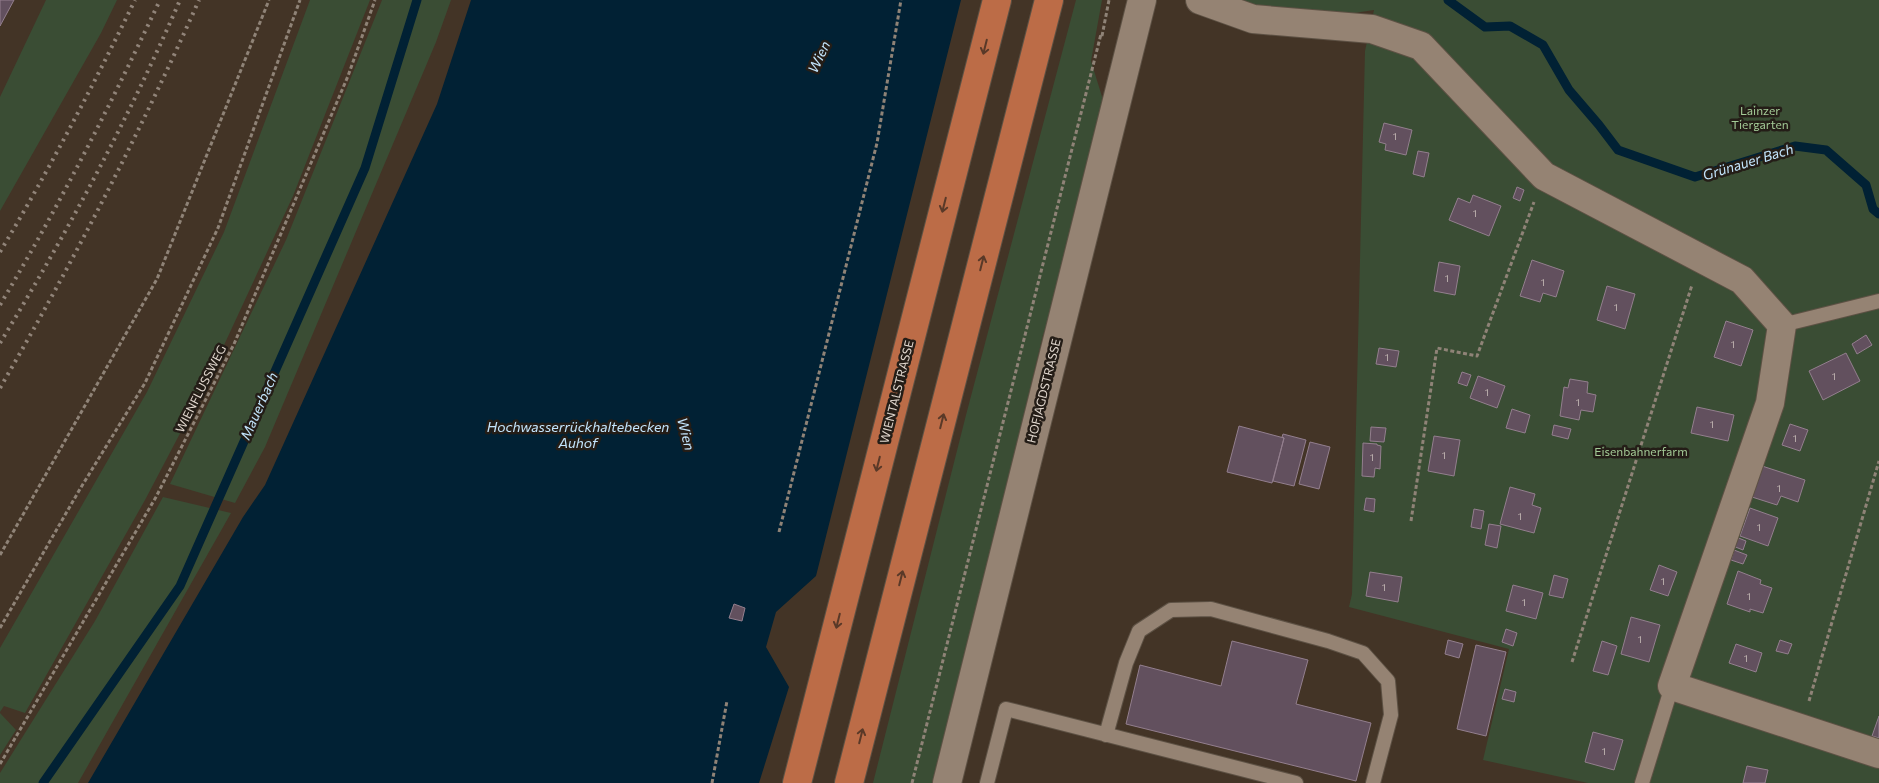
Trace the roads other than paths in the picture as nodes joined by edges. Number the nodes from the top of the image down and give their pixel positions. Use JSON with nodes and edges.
{"nodes":[{"id":1,"x":997,"y":0,"type":"edge"},
{"id":2,"x":1049,"y":0,"type":"edge"},
{"id":3,"x":1142,"y":0,"type":"edge"},
{"id":4,"x":1200,"y":0,"type":"edge"},
{"id":5,"x":1879,"y":301,"type":"edge"},
{"id":6,"x":1782,"y":325,"type":"junction"},
{"id":7,"x":1672,"y":686,"type":"junction"},
{"id":8,"x":1106,"y":735,"type":"junction"},
{"id":9,"x":1879,"y":754,"type":"edge"},
{"id":10,"x":797,"y":783,"type":"edge"},
{"id":11,"x":849,"y":783,"type":"edge"},
{"id":12,"x":947,"y":783,"type":"edge"},
{"id":13,"x":987,"y":783,"type":"edge"},
{"id":14,"x":1296,"y":783,"type":"edge"},
{"id":15,"x":1373,"y":783,"type":"edge"},
{"id":16,"x":1642,"y":783,"type":"edge"}],
"edges":[{"from":1,"to":10,"type":"main road","name":"WIENTALSTRASSE","one_way":true},
{"from":11,"to":2,"type":"main road","one_way":true},
{"from":3,"to":12,"type":"street","name":"HOFJAGDSTRASSE"},
{"from":4,"to":6,"type":"street"},
{"from":5,"to":6,"type":"lane"},
{"from":6,"to":7,"type":"street"},
{"from":7,"to":9,"type":"street"},
{"from":7,"to":16,"type":"lane"},
{"from":8,"to":13,"type":"lane"},
{"from":8,"to":14,"type":"lane"},
{"from":8,"to":15,"type":"lane"}]}
